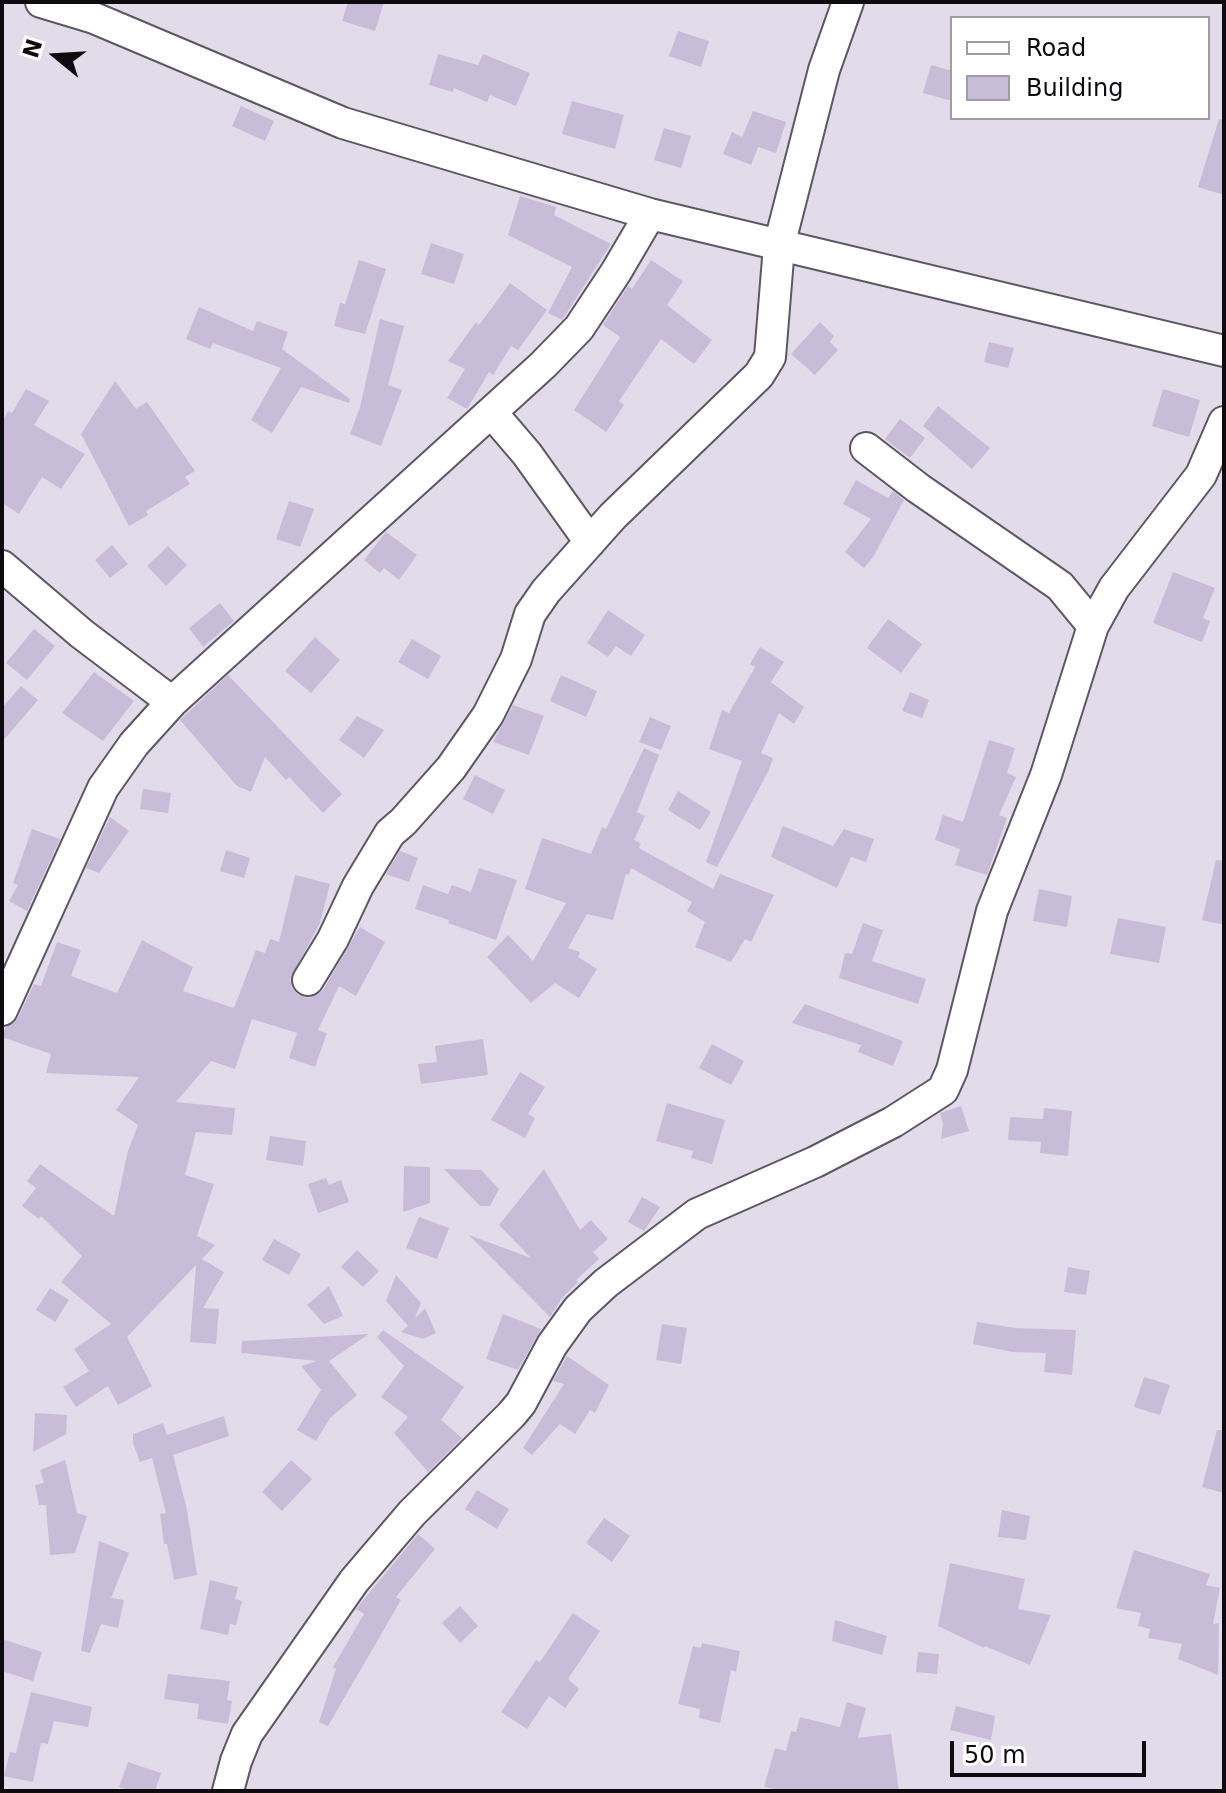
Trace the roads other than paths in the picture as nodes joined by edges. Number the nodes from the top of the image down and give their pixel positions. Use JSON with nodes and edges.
{"nodes":[{"id":1,"x":41,"y":2,"type":"edge"},
{"id":2,"x":848,"y":2,"type":"edge"},
{"id":3,"x":96,"y":10,"type":"edge"},
{"id":4,"x":650,"y":214,"type":"junction"},
{"id":5,"x":779,"y":246,"type":"junction"},
{"id":6,"x":1224,"y":351,"type":"edge"},
{"id":7,"x":492,"y":413,"type":"junction"},
{"id":8,"x":1224,"y":422,"type":"edge"},
{"id":9,"x":866,"y":448,"type":"dead end"},
{"id":10,"x":590,"y":542,"type":"junction"},
{"id":11,"x":2,"y":566,"type":"edge"},
{"id":12,"x":1093,"y":626,"type":"junction"},
{"id":13,"x":172,"y":702,"type":"junction"},
{"id":14,"x":308,"y":980,"type":"dead end"},
{"id":15,"x":2,"y":1010,"type":"edge"},
{"id":16,"x":228,"y":1791,"type":"edge"}],
"edges":[{"from":1,"to":3,"type":"street"},
{"from":2,"to":5,"type":"street"},
{"from":3,"to":4,"type":"street"},
{"from":4,"to":5,"type":"street"},
{"from":4,"to":7,"type":"street"},
{"from":5,"to":6,"type":"street"},
{"from":5,"to":10,"type":"street"},
{"from":7,"to":10,"type":"street"},
{"from":7,"to":13,"type":"street"},
{"from":8,"to":12,"type":"street"},
{"from":9,"to":12,"type":"street"},
{"from":10,"to":14,"type":"street"},
{"from":11,"to":13,"type":"street"},
{"from":12,"to":16,"type":"street"},
{"from":13,"to":15,"type":"street"}]}
